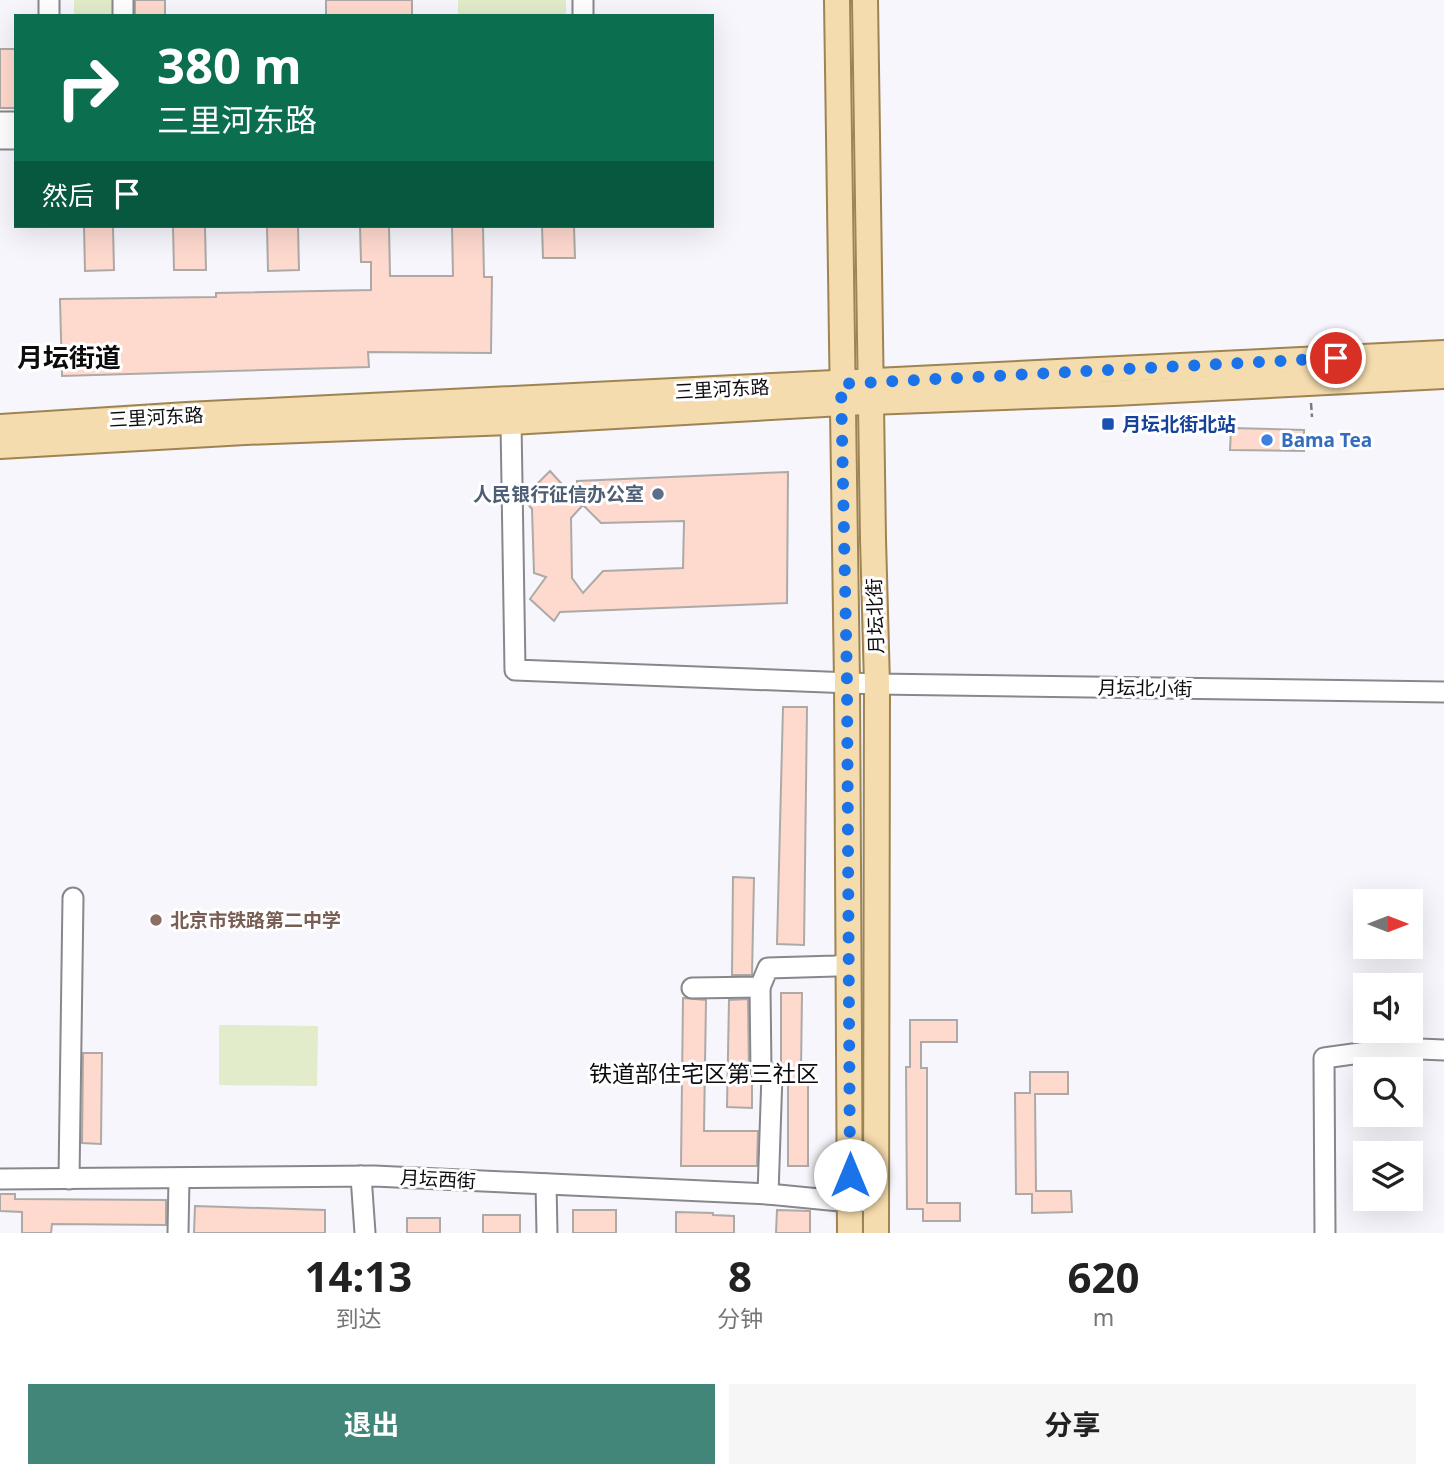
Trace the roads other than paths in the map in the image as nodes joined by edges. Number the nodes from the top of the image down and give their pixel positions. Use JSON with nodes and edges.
{"nodes":[{"id":1,"x":837,"y":0,"type":"edge"},
{"id":2,"x":865,"y":0,"type":"edge"},
{"id":3,"x":1444,"y":353,"type":"edge"},
{"id":4,"x":1444,"y":376,"type":"edge"},
{"id":5,"x":871,"y":392,"type":"junction"},
{"id":6,"x":842,"y":393,"type":"junction"},
{"id":7,"x":510,"y":422,"type":"junction"},
{"id":8,"x":0,"y":426,"type":"edge"},
{"id":9,"x":0,"y":446,"type":"edge"},
{"id":10,"x":847,"y":682,"type":"junction"},
{"id":11,"x":877,"y":684,"type":"junction"},
{"id":12,"x":1444,"y":692,"type":"edge"},
{"id":13,"x":73,"y":898,"type":"dead end"},
{"id":14,"x":849,"y":963,"type":"junction"},
{"id":15,"x":760,"y":986,"type":"junction"},
{"id":16,"x":692,"y":988,"type":"dead end"},
{"id":17,"x":1444,"y":1050,"type":"edge"},
{"id":18,"x":361,"y":1176,"type":"junction"},
{"id":19,"x":179,"y":1178,"type":"junction"},
{"id":20,"x":69,"y":1179,"type":"junction"},
{"id":21,"x":0,"y":1180,"type":"edge"},
{"id":22,"x":546,"y":1184,"type":"junction"},
{"id":23,"x":768,"y":1194,"type":"junction"},
{"id":24,"x":876,"y":1201,"type":"junction"},
{"id":25,"x":850,"y":1202,"type":"junction"},
{"id":26,"x":178,"y":1233,"type":"edge"},
{"id":27,"x":365,"y":1233,"type":"edge"},
{"id":28,"x":547,"y":1233,"type":"edge"},
{"id":29,"x":850,"y":1233,"type":"edge"},
{"id":30,"x":876,"y":1233,"type":"edge"},
{"id":31,"x":1325,"y":1233,"type":"edge"}],
"edges":[{"from":1,"to":6,"type":"main road","name":"月坛北街"},
{"from":2,"to":5,"type":"main road","name":"月坛北街"},
{"from":3,"to":5,"type":"main road","name":"三里河东路"},
{"from":4,"to":5,"type":"main road","name":"三里河东路"},
{"from":5,"to":6,"type":"main road","name":"三里河东路"},
{"from":5,"to":11,"type":"main road","name":"月坛北街"},
{"from":6,"to":7,"type":"main road","name":"三里河东路"},
{"from":6,"to":8,"type":"main road","name":"三里河东路"},
{"from":6,"to":10,"type":"main road","name":"月坛北街"},
{"from":7,"to":9,"type":"main road","name":"三里河东路"},
{"from":7,"to":10,"type":"street","name":"月坛北小街"},
{"from":10,"to":11,"type":"street","name":"月坛北小街"},
{"from":10,"to":14,"type":"main road","name":"月坛北街"},
{"from":11,"to":12,"type":"street","name":"月坛北小街"},
{"from":11,"to":24,"type":"main road","name":"月坛北街"},
{"from":13,"to":20,"type":"street"},
{"from":14,"to":15,"type":"street"},
{"from":14,"to":25,"type":"main road","name":"月坛北街"},
{"from":15,"to":16,"type":"street"},
{"from":15,"to":23,"type":"street"},
{"from":17,"to":31,"type":"street"},
{"from":18,"to":19,"type":"street","name":"月坛西街"},
{"from":18,"to":22,"type":"street","name":"月坛西街"},
{"from":18,"to":27,"type":"street"},
{"from":19,"to":20,"type":"street","name":"月坛西街"},
{"from":19,"to":26,"type":"street"},
{"from":20,"to":21,"type":"street","name":"月坛西街"},
{"from":22,"to":23,"type":"street","name":"月坛西街"},
{"from":22,"to":28,"type":"street"},
{"from":23,"to":25,"type":"street","name":"月坛西街"},
{"from":24,"to":25,"type":"street","name":"月坛西街"},
{"from":24,"to":30,"type":"main road","name":"月坛北街"},
{"from":25,"to":29,"type":"main road","name":"月坛北街"}]}
